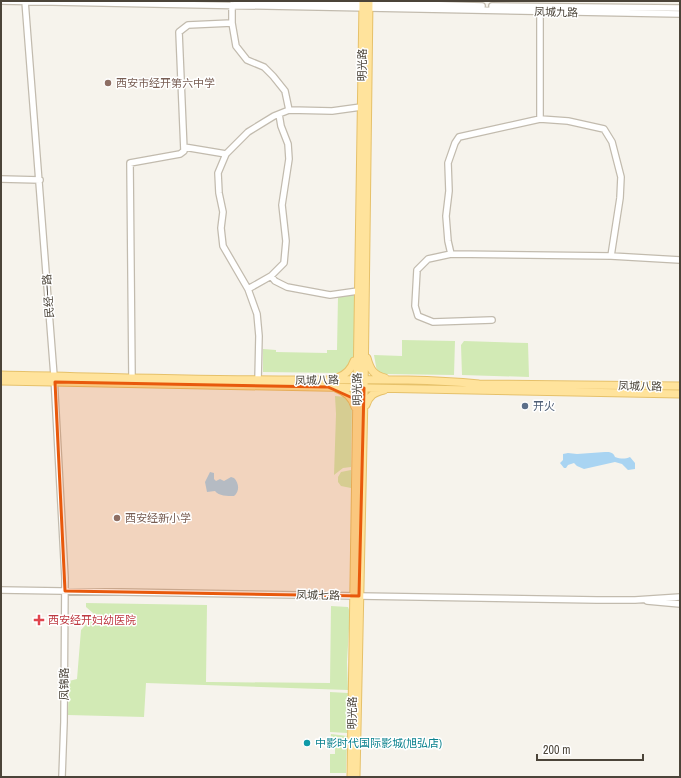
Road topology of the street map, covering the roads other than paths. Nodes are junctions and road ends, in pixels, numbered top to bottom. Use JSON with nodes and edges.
{"nodes":[{"id":1,"x":1,"y":1,"type":"edge"},
{"id":2,"x":25,"y":1,"type":"edge"},
{"id":3,"x":201,"y":3,"type":"edge"},
{"id":4,"x":234,"y":3,"type":"edge"},
{"id":5,"x":366,"y":4,"type":"edge"},
{"id":6,"x":680,"y":8,"type":"edge"},
{"id":7,"x":540,"y":11,"type":"junction"},
{"id":8,"x":680,"y":14,"type":"edge"},
{"id":9,"x":232,"y":23,"type":"junction"},
{"id":10,"x":361,"y":107,"type":"junction"},
{"id":11,"x":289,"y":110,"type":"junction"},
{"id":12,"x":279,"y":114,"type":"junction"},
{"id":13,"x":540,"y":119,"type":"junction"},
{"id":14,"x":184,"y":147,"type":"junction"},
{"id":15,"x":226,"y":154,"type":"junction"},
{"id":16,"x":1,"y":179,"type":"edge"},
{"id":17,"x":40,"y":180,"type":"junction"},
{"id":18,"x":451,"y":254,"type":"junction"},
{"id":19,"x":611,"y":256,"type":"junction"},
{"id":20,"x":680,"y":260,"type":"edge"},
{"id":21,"x":271,"y":276,"type":"junction"},
{"id":22,"x":248,"y":289,"type":"junction"},
{"id":23,"x":358,"y":291,"type":"junction"},
{"id":24,"x":492,"y":320,"type":"dead end"},
{"id":25,"x":357,"y":351,"type":"junction"},
{"id":26,"x":365,"y":351,"type":"junction"},
{"id":27,"x":1,"y":375,"type":"edge"},
{"id":28,"x":132,"y":378,"type":"junction"},
{"id":29,"x":55,"y":379,"type":"junction"},
{"id":30,"x":361,"y":379,"type":"junction"},
{"id":31,"x":258,"y":380,"type":"junction"},
{"id":32,"x":395,"y":380,"type":"junction"},
{"id":33,"x":1,"y":381,"type":"edge"},
{"id":34,"x":328,"y":383,"type":"junction"},
{"id":35,"x":680,"y":386,"type":"edge"},
{"id":36,"x":361,"y":388,"type":"junction"},
{"id":37,"x":396,"y":388,"type":"junction"},
{"id":38,"x":680,"y":394,"type":"edge"},
{"id":39,"x":360,"y":413,"type":"junction"},
{"id":40,"x":1,"y":590,"type":"edge"},
{"id":41,"x":65,"y":591,"type":"junction"},
{"id":42,"x":356,"y":596,"type":"junction"},
{"id":43,"x":680,"y":597,"type":"edge"},
{"id":44,"x":634,"y":600,"type":"junction"},
{"id":45,"x":680,"y":604,"type":"edge"},
{"id":46,"x":62,"y":777,"type":"edge"},
{"id":47,"x":351,"y":777,"type":"edge"},
{"id":48,"x":356,"y":777,"type":"edge"}],
"edges":[{"from":1,"to":2,"type":"street","name":"凤城九路"},
{"from":2,"to":3,"type":"street","name":"凤城九路"},
{"from":2,"to":17,"type":"street","name":"民经一路"},
{"from":3,"to":4,"type":"street","name":"凤城九路"},
{"from":4,"to":5,"type":"street","name":"凤城九路"},
{"from":4,"to":9,"type":"street"},
{"from":5,"to":6,"type":"street","name":"凤城九路"},
{"from":5,"to":7,"type":"street","name":"凤城九路"},
{"from":5,"to":10,"type":"main road","name":"明光路"},
{"from":5,"to":26,"type":"main road","name":"明光路"},
{"from":7,"to":8,"type":"street","name":"凤城九路"},
{"from":7,"to":13,"type":"street"},
{"from":9,"to":11,"type":"street"},
{"from":9,"to":14,"type":"street"},
{"from":10,"to":11,"type":"street"},
{"from":10,"to":23,"type":"main road","name":"明光路"},
{"from":11,"to":12,"type":"street"},
{"from":12,"to":15,"type":"street"},
{"from":12,"to":21,"type":"street"},
{"from":13,"to":18,"type":"street"},
{"from":13,"to":19,"type":"street"},
{"from":14,"to":15,"type":"street"},
{"from":14,"to":28,"type":"street"},
{"from":15,"to":22,"type":"street"},
{"from":16,"to":17,"type":"street"},
{"from":17,"to":29,"type":"street","name":"民经一路"},
{"from":18,"to":19,"type":"street"},
{"from":18,"to":24,"type":"street"},
{"from":19,"to":20,"type":"street"},
{"from":21,"to":22,"type":"street"},
{"from":21,"to":23,"type":"street"},
{"from":22,"to":31,"type":"street"},
{"from":23,"to":25,"type":"main road","name":"明光路"},
{"from":25,"to":30,"type":"main road","name":"明光路"},
{"from":25,"to":34,"type":"main road"},
{"from":26,"to":30,"type":"main road","name":"明光路"},
{"from":26,"to":32,"type":"main road"},
{"from":27,"to":29,"type":"main road","name":"凤城八路"},
{"from":28,"to":29,"type":"main road","name":"凤城八路"},
{"from":28,"to":31,"type":"main road","name":"凤城八路"},
{"from":29,"to":33,"type":"main road","name":"凤城八路"},
{"from":29,"to":34,"type":"main road","name":"凤城八路"},
{"from":29,"to":41,"type":"street","name":"民经一路"},
{"from":30,"to":32,"type":"main road","name":"凤城八路"},
{"from":30,"to":34,"type":"main road","name":"凤城八路"},
{"from":30,"to":36,"type":"main road","name":"明光路"},
{"from":31,"to":34,"type":"main road","name":"凤城八路"},
{"from":32,"to":35,"type":"main road","name":"凤城八路"},
{"from":34,"to":36,"type":"main road","name":"凤城八路"},
{"from":34,"to":39,"type":"main road"},
{"from":36,"to":37,"type":"main road","name":"凤城八路"},
{"from":36,"to":39,"type":"main road","name":"明光路"},
{"from":37,"to":38,"type":"main road","name":"凤城八路"},
{"from":37,"to":39,"type":"main road"},
{"from":39,"to":42,"type":"main road","name":"明光路"},
{"from":40,"to":41,"type":"street","name":"凤城七路"},
{"from":41,"to":42,"type":"street","name":"凤城七路"},
{"from":41,"to":46,"type":"street","name":"凤锦路"},
{"from":42,"to":44,"type":"street","name":"凤城七路"},
{"from":42,"to":47,"type":"main road","name":"明光路"},
{"from":42,"to":48,"type":"main road","name":"明光路"},
{"from":43,"to":44,"type":"street","name":"凤城七路"},
{"from":44,"to":45,"type":"street","name":"凤城七路"}]}
